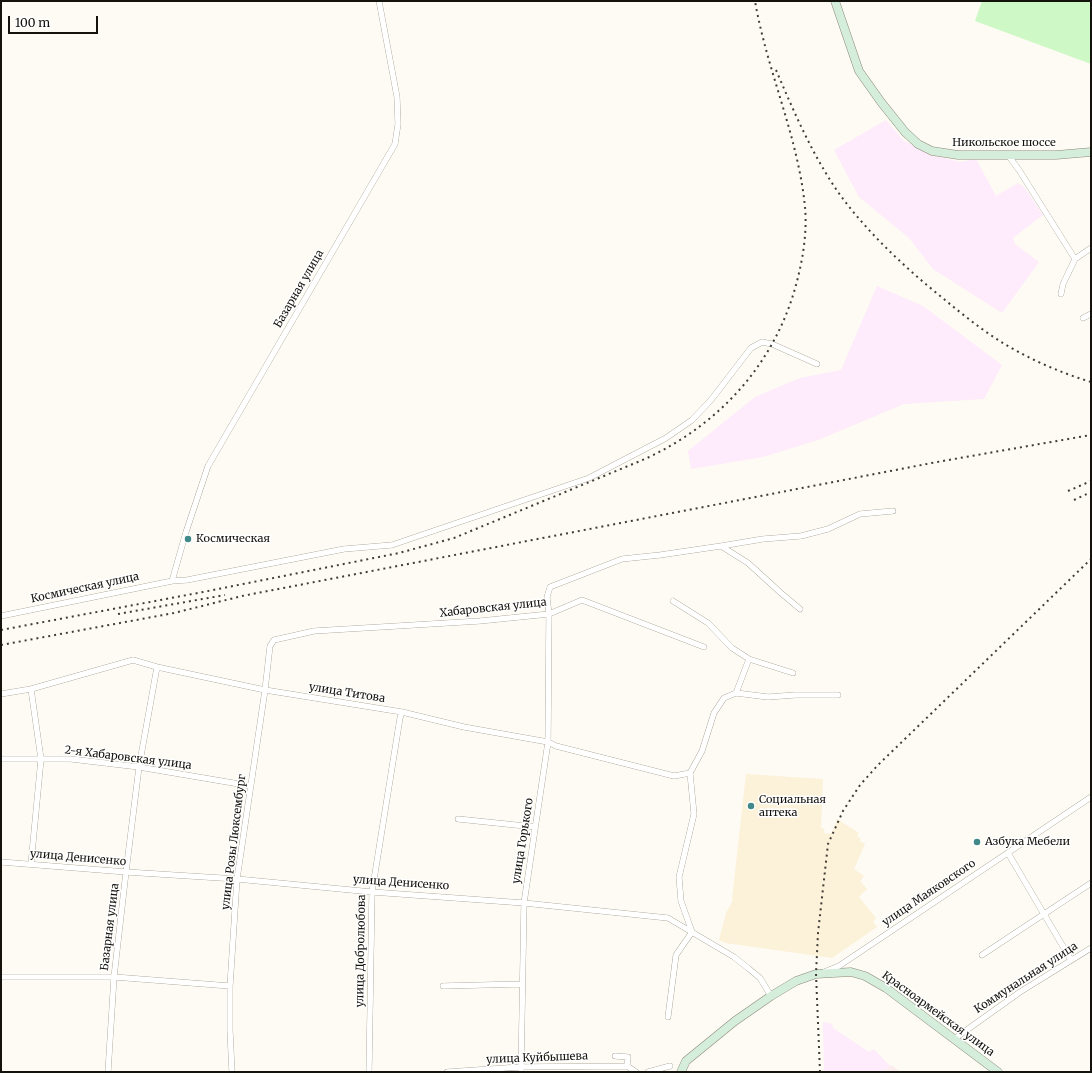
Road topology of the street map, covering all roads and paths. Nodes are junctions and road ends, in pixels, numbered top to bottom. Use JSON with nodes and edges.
{"nodes":[{"id":1,"x":379,"y":1,"type":"edge"},
{"id":2,"x":835,"y":1,"type":"edge"},
{"id":3,"x":1091,"y":152,"type":"edge"},
{"id":4,"x":1008,"y":155,"type":"junction"},
{"id":5,"x":1091,"y":248,"type":"edge"},
{"id":6,"x":1075,"y":260,"type":"junction"},
{"id":7,"x":1061,"y":294,"type":"dead end"},
{"id":8,"x":1091,"y":314,"type":"edge"},
{"id":9,"x":1083,"y":318,"type":"dead end"},
{"id":10,"x":817,"y":364,"type":"dead end"},
{"id":11,"x":893,"y":511,"type":"dead end"},
{"id":12,"x":721,"y":546,"type":"junction"},
{"id":13,"x":172,"y":581,"type":"junction"},
{"id":14,"x":673,"y":601,"type":"dead end"},
{"id":15,"x":800,"y":609,"type":"dead end"},
{"id":16,"x":549,"y":614,"type":"junction"},
{"id":17,"x":1,"y":616,"type":"edge"},
{"id":18,"x":274,"y":640,"type":"joint"},
{"id":19,"x":704,"y":647,"type":"dead end"},
{"id":20,"x":749,"y":659,"type":"junction"},
{"id":21,"x":157,"y":667,"type":"junction"},
{"id":22,"x":793,"y":672,"type":"dead end"},
{"id":23,"x":31,"y":689,"type":"junction"},
{"id":24,"x":266,"y":690,"type":"junction"},
{"id":25,"x":736,"y":693,"type":"junction"},
{"id":26,"x":1,"y":694,"type":"edge"},
{"id":27,"x":838,"y":695,"type":"dead end"},
{"id":28,"x":402,"y":712,"type":"junction"},
{"id":29,"x":548,"y":742,"type":"junction"},
{"id":30,"x":1,"y":759,"type":"edge"},
{"id":31,"x":41,"y":759,"type":"junction"},
{"id":32,"x":139,"y":767,"type":"junction"},
{"id":33,"x":690,"y":773,"type":"junction"},
{"id":34,"x":251,"y":786,"type":"junction"},
{"id":35,"x":1091,"y":797,"type":"edge"},
{"id":36,"x":458,"y":819,"type":"dead end"},
{"id":37,"x":535,"y":827,"type":"junction"},
{"id":38,"x":1008,"y":853,"type":"junction"},
{"id":39,"x":1,"y":862,"type":"edge"},
{"id":40,"x":31,"y":864,"type":"junction"},
{"id":41,"x":126,"y":872,"type":"junction"},
{"id":42,"x":237,"y":879,"type":"junction"},
{"id":43,"x":1091,"y":883,"type":"edge"},
{"id":44,"x":372,"y":892,"type":"junction"},
{"id":45,"x":524,"y":902,"type":"junction"},
{"id":46,"x":1043,"y":914,"type":"junction"},
{"id":47,"x":692,"y":932,"type":"junction"},
{"id":48,"x":1091,"y":948,"type":"edge"},
{"id":49,"x":982,"y":955,"type":"dead end"},
{"id":50,"x":1071,"y":960,"type":"junction"},
{"id":51,"x":816,"y":974,"type":"junction"},
{"id":52,"x":114,"y":976,"type":"junction"},
{"id":53,"x":1,"y":977,"type":"edge"},
{"id":54,"x":522,"y":984,"type":"junction"},
{"id":55,"x":230,"y":986,"type":"junction"},
{"id":56,"x":443,"y":986,"type":"dead end"},
{"id":57,"x":771,"y":996,"type":"junction"},
{"id":58,"x":668,"y":1017,"type":"dead end"},
{"id":59,"x":954,"y":1039,"type":"junction"},
{"id":60,"x":615,"y":1056,"type":"dead end"},
{"id":61,"x":627,"y":1066,"type":"junction"},
{"id":62,"x":670,"y":1066,"type":"dead end"},
{"id":63,"x":520,"y":1070,"type":"edge"},
{"id":64,"x":108,"y":1072,"type":"edge"},
{"id":65,"x":232,"y":1072,"type":"edge"},
{"id":66,"x":369,"y":1072,"type":"edge"},
{"id":67,"x":447,"y":1072,"type":"edge"},
{"id":68,"x":636,"y":1072,"type":"edge"},
{"id":69,"x":648,"y":1072,"type":"edge"},
{"id":70,"x":681,"y":1072,"type":"edge"},
{"id":71,"x":998,"y":1072,"type":"edge"}],
"edges":[{"from":1,"to":13,"type":"street","name":"Базарная улица"},
{"from":2,"to":4,"type":"street","name":"Никольское шоссе"},
{"from":3,"to":4,"type":"street","name":"Никольское шоссе"},
{"from":4,"to":6,"type":"street"},
{"from":5,"to":6,"type":"street"},
{"from":6,"to":7,"type":"street"},
{"from":8,"to":9,"type":"street"},
{"from":10,"to":13,"type":"street","name":"Космическая улица"},
{"from":11,"to":12,"type":"street"},
{"from":12,"to":15,"type":"street"},
{"from":12,"to":16,"type":"street","name":"улица Горького"},
{"from":13,"to":17,"type":"street","name":"Космическая улица"},
{"from":14,"to":20,"type":"street"},
{"from":16,"to":18,"type":"street","name":"Хабаровская улица"},
{"from":16,"to":19,"type":"street","name":"Хабаровская улица"},
{"from":16,"to":29,"type":"street","name":"улица Горького"},
{"from":18,"to":24,"type":"street","name":"улица Розы Люксембург"},
{"from":20,"to":22,"type":"street"},
{"from":20,"to":25,"type":"street"},
{"from":21,"to":23,"type":"street","name":"улица Титова"},
{"from":21,"to":24,"type":"street","name":"улица Титова"},
{"from":21,"to":32,"type":"street","name":"Базарная улица"},
{"from":23,"to":26,"type":"street","name":"улица Титова"},
{"from":23,"to":31,"type":"street"},
{"from":24,"to":28,"type":"street","name":"улица Титова"},
{"from":24,"to":34,"type":"street","name":"улица Розы Люксембург"},
{"from":25,"to":27,"type":"street"},
{"from":25,"to":33,"type":"street"},
{"from":28,"to":29,"type":"street","name":"улица Титова"},
{"from":28,"to":44,"type":"street","name":"улица Добролюбова"},
{"from":29,"to":33,"type":"street","name":"улица Титова"},
{"from":29,"to":37,"type":"street","name":"улица Горького"},
{"from":30,"to":31,"type":"street","name":"2-я Хабаровская улица"},
{"from":31,"to":32,"type":"street","name":"2-я Хабаровская улица"},
{"from":31,"to":40,"type":"street"},
{"from":32,"to":34,"type":"street","name":"2-я Хабаровская улица"},
{"from":32,"to":41,"type":"street","name":"Базарная улица"},
{"from":33,"to":47,"type":"street"},
{"from":34,"to":42,"type":"street","name":"улица Розы Люксембург"},
{"from":35,"to":38,"type":"street","name":"улица Маяковского"},
{"from":36,"to":37,"type":"street"},
{"from":37,"to":45,"type":"street","name":"улица Горького"},
{"from":38,"to":46,"type":"street"},
{"from":38,"to":51,"type":"street","name":"улица Маяковского"},
{"from":39,"to":40,"type":"street","name":"улица Денисенко"},
{"from":40,"to":41,"type":"street","name":"улица Денисенко"},
{"from":41,"to":42,"type":"street","name":"улица Денисенко"},
{"from":41,"to":52,"type":"street","name":"Базарная улица"},
{"from":42,"to":44,"type":"street","name":"улица Денисенко"},
{"from":42,"to":55,"type":"street","name":"улица Розы Люксембург"},
{"from":43,"to":46,"type":"street"},
{"from":44,"to":45,"type":"street","name":"улица Денисенко"},
{"from":44,"to":66,"type":"street","name":"улица Добролюбова"},
{"from":45,"to":47,"type":"street","name":"улица Денисенко"},
{"from":45,"to":54,"type":"street","name":"улица Горького"},
{"from":46,"to":49,"type":"street"},
{"from":46,"to":50,"type":"street"},
{"from":47,"to":57,"type":"street","name":"улица Денисенко"},
{"from":47,"to":58,"type":"street"},
{"from":48,"to":50,"type":"street","name":"Коммунальная улица"},
{"from":50,"to":59,"type":"street","name":"Коммунальная улица"},
{"from":51,"to":57,"type":"street","name":"Красноармейская улица"},
{"from":51,"to":59,"type":"street","name":"Красноармейская улица"},
{"from":52,"to":53,"type":"street"},
{"from":52,"to":55,"type":"street"},
{"from":52,"to":64,"type":"street","name":"Базарная улица"},
{"from":54,"to":56,"type":"street"},
{"from":54,"to":63,"type":"street","name":"улица Горького"},
{"from":55,"to":65,"type":"street","name":"улица Розы Люксембург"},
{"from":57,"to":70,"type":"street","name":"Красноармейская улица"},
{"from":59,"to":71,"type":"street","name":"Красноармейская улица"},
{"from":60,"to":61,"type":"street"},
{"from":61,"to":63,"type":"street","name":"улица Куйбышева"},
{"from":61,"to":68,"type":"street"},
{"from":62,"to":69,"type":"street"},
{"from":63,"to":67,"type":"street","name":"улица Куйбышева"}]}
